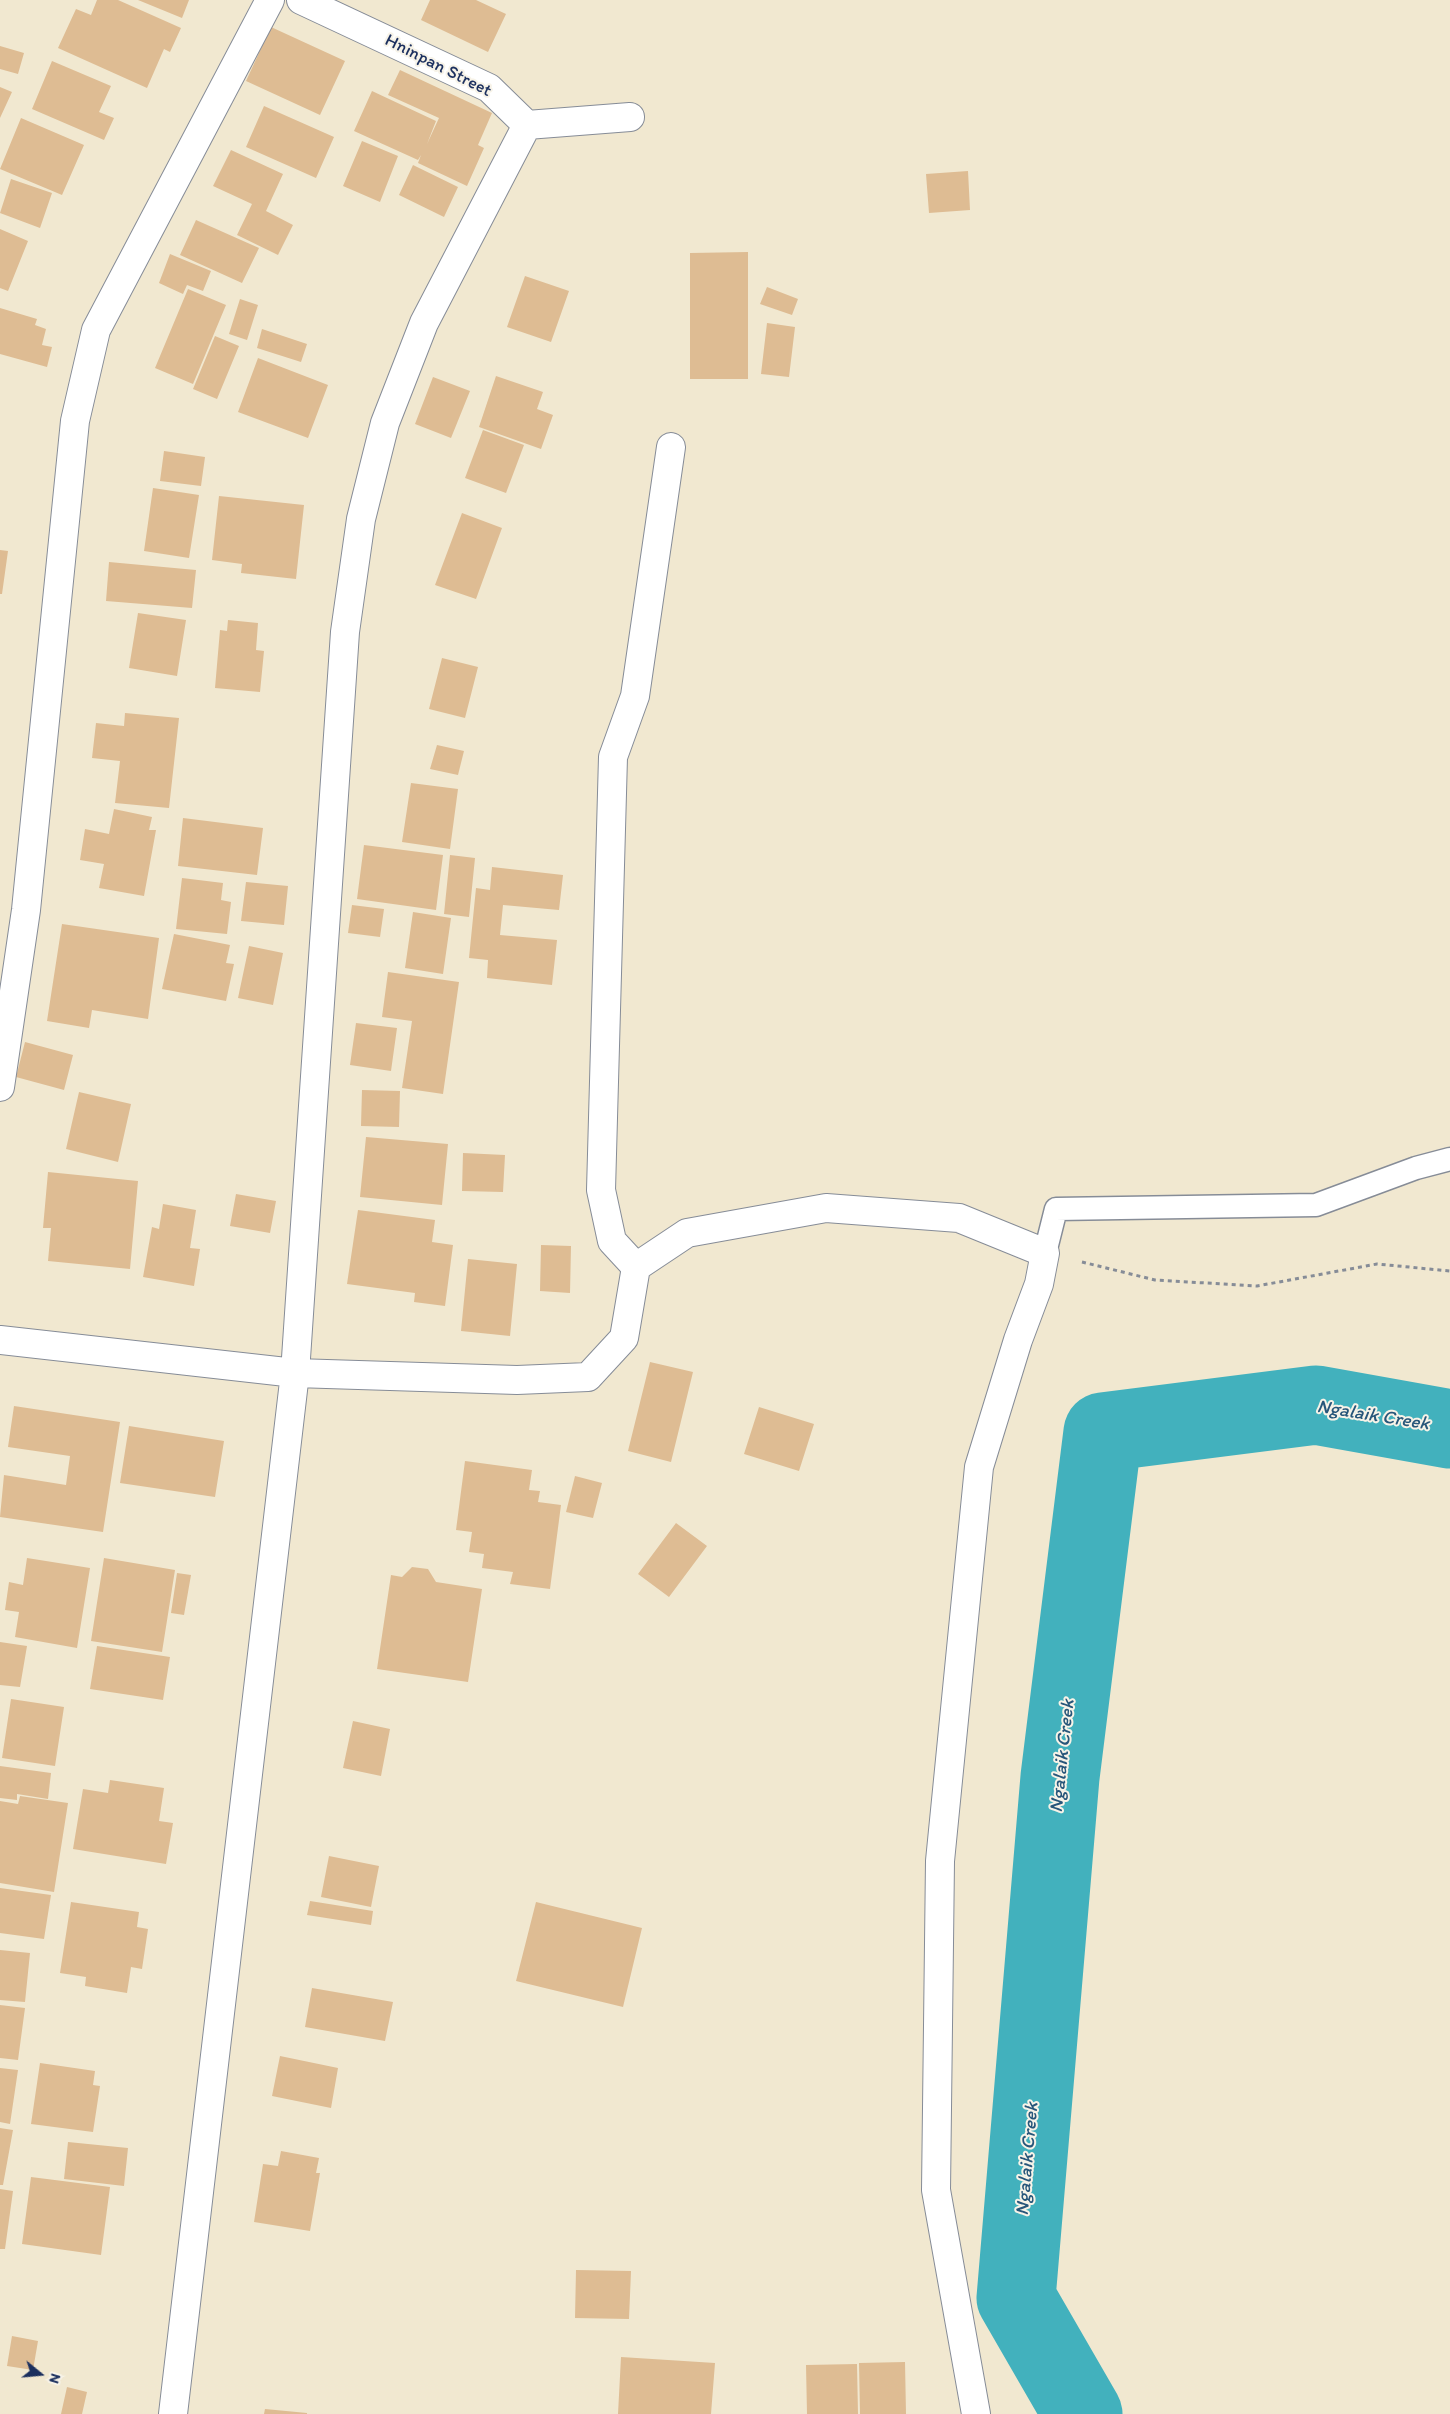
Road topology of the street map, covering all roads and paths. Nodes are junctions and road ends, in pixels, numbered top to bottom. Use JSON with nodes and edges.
{"nodes":[{"id":1,"x":270,"y":0,"type":"edge"},
{"id":2,"x":301,"y":0,"type":"edge"},
{"id":3,"x":630,"y":117,"type":"dead end"},
{"id":4,"x":527,"y":125,"type":"junction"},
{"id":5,"x":671,"y":447,"type":"dead end"},
{"id":6,"x":0,"y":1087,"type":"edge"},
{"id":7,"x":1450,"y":1160,"type":"edge"},
{"id":8,"x":1045,"y":1253,"type":"junction"},
{"id":9,"x":636,"y":1267,"type":"junction"},
{"id":10,"x":1450,"y":1271,"type":"edge"},
{"id":11,"x":0,"y":1340,"type":"edge"},
{"id":12,"x":295,"y":1373,"type":"junction"},
{"id":13,"x":173,"y":2414,"type":"edge"},
{"id":14,"x":976,"y":2414,"type":"edge"}],
"edges":[{"from":1,"to":6,"type":"street"},
{"from":2,"to":4,"type":"street","name":"Hninpan Street"},
{"from":3,"to":4,"type":"street"},
{"from":4,"to":12,"type":"street"},
{"from":5,"to":9,"type":"street"},
{"from":7,"to":8,"type":"lane"},
{"from":8,"to":9,"type":"street"},
{"from":8,"to":10,"type":"path"},
{"from":8,"to":14,"type":"street"},
{"from":9,"to":12,"type":"street"},
{"from":11,"to":12,"type":"street"},
{"from":12,"to":13,"type":"street"}]}
